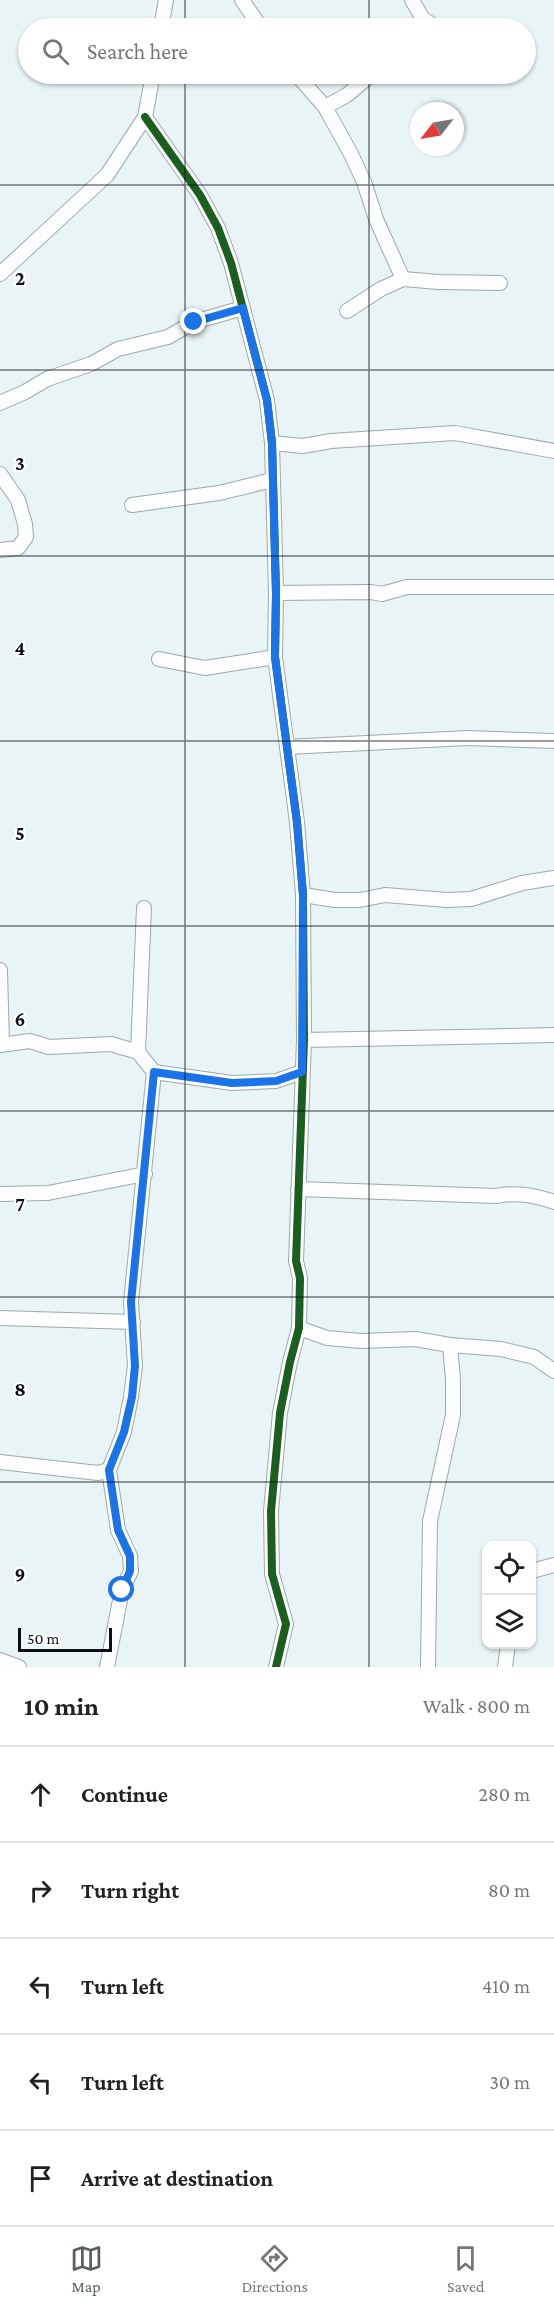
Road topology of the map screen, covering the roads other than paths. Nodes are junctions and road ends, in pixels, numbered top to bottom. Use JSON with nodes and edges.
{"nodes":[{"id":1,"x":166,"y":0,"type":"edge"},
{"id":2,"x":242,"y":0,"type":"edge"},
{"id":3,"x":412,"y":0,"type":"edge"},
{"id":4,"x":163,"y":18,"type":"edge"},
{"id":5,"x":254,"y":18,"type":"edge"},
{"id":6,"x":416,"y":18,"type":"edge"},
{"id":7,"x":151,"y":84,"type":"edge"},
{"id":8,"x":305,"y":84,"type":"edge"},
{"id":9,"x":360,"y":84,"type":"edge"},
{"id":10,"x":326,"y":107,"type":"junction"},
{"id":11,"x":146,"y":117,"type":"junction"},
{"id":12,"x":0,"y":274,"type":"edge"},
{"id":13,"x":403,"y":279,"type":"junction"},
{"id":14,"x":500,"y":283,"type":"dead end"},
{"id":15,"x":243,"y":308,"type":"junction"},
{"id":16,"x":347,"y":311,"type":"dead end"},
{"id":17,"x":0,"y":403,"type":"edge"},
{"id":18,"x":272,"y":443,"type":"junction"},
{"id":19,"x":554,"y":451,"type":"edge"},
{"id":20,"x":0,"y":474,"type":"edge"},
{"id":21,"x":272,"y":480,"type":"junction"},
{"id":22,"x":132,"y":505,"type":"dead end"},
{"id":23,"x":0,"y":550,"type":"edge"},
{"id":24,"x":554,"y":587,"type":"edge"},
{"id":25,"x":276,"y":593,"type":"junction"},
{"id":26,"x":275,"y":657,"type":"junction"},
{"id":27,"x":159,"y":659,"type":"dead end"},
{"id":28,"x":554,"y":741,"type":"edge"},
{"id":29,"x":287,"y":747,"type":"junction"},
{"id":30,"x":554,"y":878,"type":"edge"},
{"id":31,"x":303,"y":895,"type":"junction"},
{"id":32,"x":144,"y":908,"type":"dead end"},
{"id":33,"x":0,"y":970,"type":"edge"},
{"id":34,"x":554,"y":1035,"type":"edge"},
{"id":35,"x":304,"y":1040,"type":"junction"},
{"id":36,"x":1,"y":1045,"type":"edge"},
{"id":37,"x":138,"y":1052,"type":"junction"},
{"id":38,"x":154,"y":1072,"type":"junction"},
{"id":39,"x":302,"y":1072,"type":"junction"},
{"id":40,"x":145,"y":1174,"type":"junction"},
{"id":41,"x":298,"y":1189,"type":"junction"},
{"id":42,"x":0,"y":1194,"type":"edge"},
{"id":43,"x":554,"y":1202,"type":"edge"},
{"id":44,"x":0,"y":1318,"type":"edge"},
{"id":45,"x":133,"y":1322,"type":"junction"},
{"id":46,"x":299,"y":1328,"type":"junction"},
{"id":47,"x":450,"y":1345,"type":"junction"},
{"id":48,"x":554,"y":1371,"type":"edge"},
{"id":49,"x":0,"y":1462,"type":"edge"},
{"id":50,"x":109,"y":1470,"type":"junction"},
{"id":51,"x":554,"y":1565,"type":"edge"},
{"id":52,"x":536,"y":1570,"type":"edge"},
{"id":53,"x":507,"y":1649,"type":"edge"},
{"id":54,"x":0,"y":1660,"type":"edge"},
{"id":55,"x":19,"y":1667,"type":"edge"},
{"id":56,"x":107,"y":1667,"type":"edge"},
{"id":57,"x":276,"y":1667,"type":"edge"},
{"id":58,"x":428,"y":1667,"type":"edge"},
{"id":59,"x":505,"y":1667,"type":"edge"}],
"edges":[{"from":1,"to":4,"type":"street"},
{"from":2,"to":5,"type":"street"},
{"from":3,"to":6,"type":"street"},
{"from":7,"to":11,"type":"street"},
{"from":8,"to":10,"type":"street"},
{"from":9,"to":10,"type":"street"},
{"from":10,"to":13,"type":"street"},
{"from":11,"to":12,"type":"street"},
{"from":11,"to":15,"type":"street"},
{"from":13,"to":14,"type":"street"},
{"from":13,"to":16,"type":"street"},
{"from":15,"to":17,"type":"street"},
{"from":15,"to":18,"type":"street"},
{"from":18,"to":19,"type":"street"},
{"from":18,"to":21,"type":"street"},
{"from":20,"to":23,"type":"street"},
{"from":21,"to":22,"type":"street"},
{"from":21,"to":25,"type":"street"},
{"from":24,"to":25,"type":"street"},
{"from":25,"to":26,"type":"street"},
{"from":26,"to":27,"type":"street"},
{"from":26,"to":29,"type":"street"},
{"from":28,"to":29,"type":"street"},
{"from":29,"to":31,"type":"street"},
{"from":30,"to":31,"type":"street"},
{"from":31,"to":35,"type":"street"},
{"from":32,"to":37,"type":"street"},
{"from":33,"to":36,"type":"street"},
{"from":34,"to":35,"type":"street"},
{"from":35,"to":39,"type":"street"},
{"from":36,"to":37,"type":"street"},
{"from":37,"to":38,"type":"street"},
{"from":38,"to":39,"type":"street"},
{"from":38,"to":40,"type":"street"},
{"from":39,"to":41,"type":"street"},
{"from":40,"to":42,"type":"street"},
{"from":40,"to":45,"type":"street"},
{"from":41,"to":43,"type":"street"},
{"from":41,"to":46,"type":"street"},
{"from":44,"to":45,"type":"street"},
{"from":45,"to":50,"type":"street"},
{"from":46,"to":47,"type":"street"},
{"from":46,"to":57,"type":"street"},
{"from":47,"to":48,"type":"street"},
{"from":47,"to":58,"type":"street"},
{"from":49,"to":50,"type":"street"},
{"from":50,"to":56,"type":"street"},
{"from":51,"to":52,"type":"street"},
{"from":53,"to":59,"type":"street"},
{"from":54,"to":55,"type":"street"}]}
